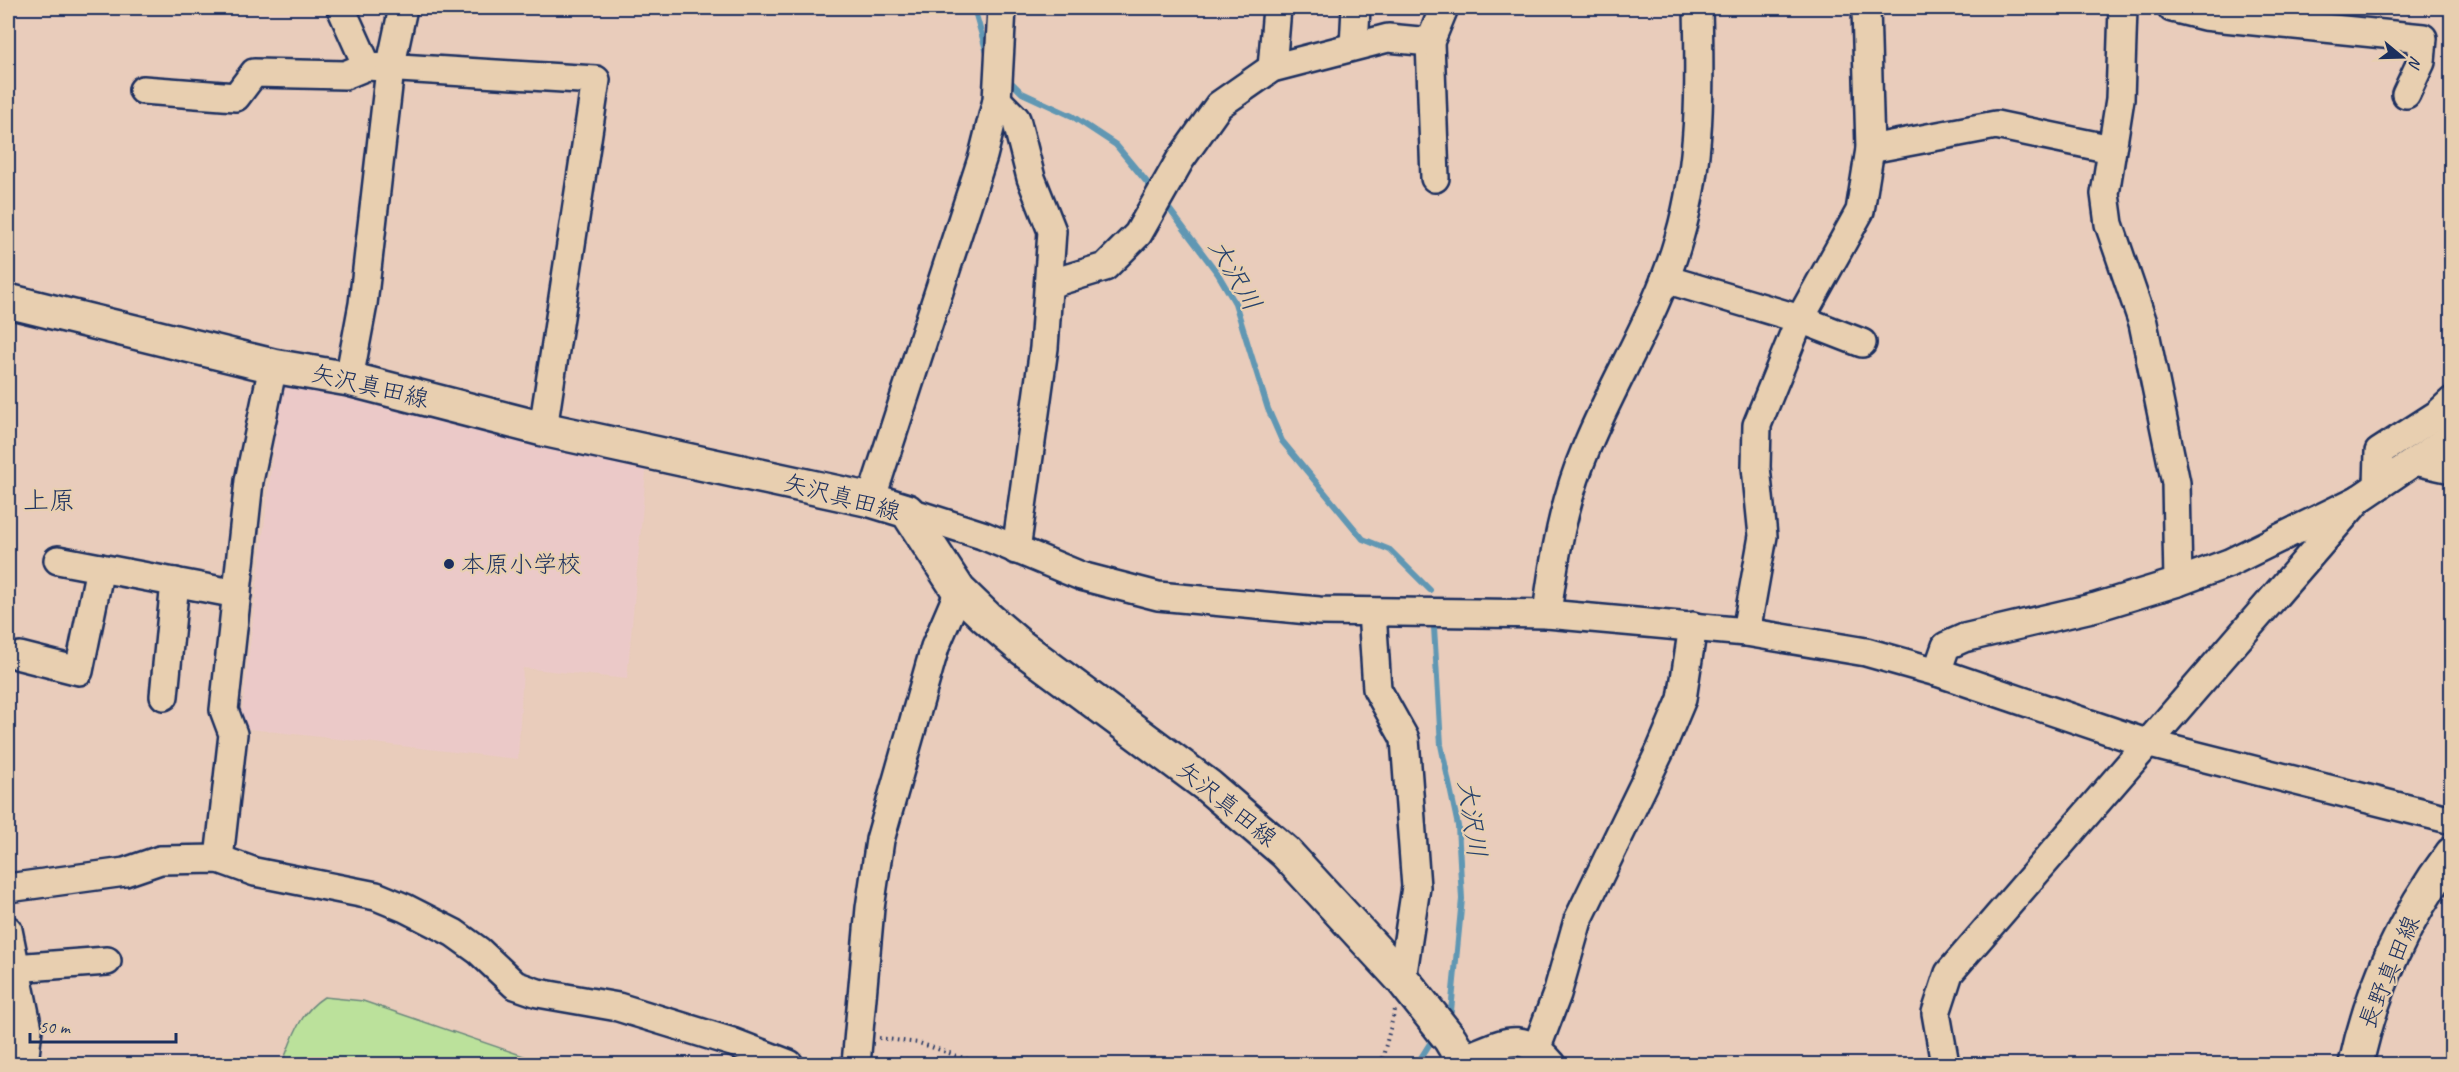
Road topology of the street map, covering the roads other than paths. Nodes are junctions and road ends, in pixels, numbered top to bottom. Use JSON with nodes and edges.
{"nodes":[{"id":1,"x":341,"y":8,"type":"edge"},
{"id":2,"x":403,"y":8,"type":"edge"},
{"id":3,"x":1002,"y":8,"type":"edge"},
{"id":4,"x":1277,"y":8,"type":"edge"},
{"id":5,"x":1356,"y":8,"type":"edge"},
{"id":6,"x":1444,"y":8,"type":"edge"},
{"id":7,"x":1698,"y":8,"type":"edge"},
{"id":8,"x":1866,"y":8,"type":"edge"},
{"id":9,"x":2123,"y":8,"type":"edge"},
{"id":10,"x":2172,"y":8,"type":"edge"},
{"id":11,"x":1430,"y":42,"type":"junction"},
{"id":12,"x":1354,"y":46,"type":"junction"},
{"id":13,"x":379,"y":67,"type":"junction"},
{"id":14,"x":1272,"y":68,"type":"junction"},
{"id":15,"x":143,"y":90,"type":"dead end"},
{"id":16,"x":2406,"y":94,"type":"dead end"},
{"id":17,"x":997,"y":100,"type":"junction"},
{"id":18,"x":1870,"y":149,"type":"junction"},
{"id":19,"x":2111,"y":149,"type":"junction"},
{"id":20,"x":1435,"y":178,"type":"dead end"},
{"id":21,"x":1665,"y":279,"type":"junction"},
{"id":22,"x":1049,"y":284,"type":"junction"},
{"id":23,"x":8,"y":301,"type":"edge"},
{"id":24,"x":1800,"y":319,"type":"junction"},
{"id":25,"x":1862,"y":343,"type":"dead end"},
{"id":26,"x":273,"y":366,"type":"junction"},
{"id":27,"x":349,"y":379,"type":"junction"},
{"id":28,"x":2451,"y":401,"type":"edge"},
{"id":29,"x":543,"y":429,"type":"junction"},
{"id":30,"x":2451,"y":436,"type":"edge"},
{"id":31,"x":2415,"y":461,"type":"junction"},
{"id":32,"x":2451,"y":469,"type":"edge"},
{"id":33,"x":2368,"y":493,"type":"junction"},
{"id":34,"x":871,"y":500,"type":"junction"},
{"id":35,"x":907,"y":511,"type":"junction"},
{"id":36,"x":1016,"y":550,"type":"junction"},
{"id":37,"x":58,"y":560,"type":"dead end"},
{"id":38,"x":100,"y":568,"type":"junction"},
{"id":39,"x":175,"y":582,"type":"junction"},
{"id":40,"x":2178,"y":582,"type":"junction"},
{"id":41,"x":959,"y":591,"type":"junction"},
{"id":42,"x":237,"y":594,"type":"junction"},
{"id":43,"x":1372,"y":612,"type":"junction"},
{"id":44,"x":1547,"y":614,"type":"junction"},
{"id":45,"x":1693,"y":626,"type":"junction"},
{"id":46,"x":1746,"y":632,"type":"junction"},
{"id":47,"x":20,"y":656,"type":"dead end"},
{"id":48,"x":1937,"y":672,"type":"junction"},
{"id":49,"x":164,"y":696,"type":"dead end"},
{"id":50,"x":2146,"y":743,"type":"junction"},
{"id":51,"x":2451,"y":820,"type":"edge"},
{"id":52,"x":2451,"y":855,"type":"edge"},
{"id":53,"x":219,"y":859,"type":"junction"},
{"id":54,"x":8,"y":888,"type":"edge"},
{"id":55,"x":8,"y":930,"type":"edge"},
{"id":56,"x":107,"y":961,"type":"dead end"},
{"id":57,"x":14,"y":968,"type":"junction"},
{"id":58,"x":1402,"y":979,"type":"junction"},
{"id":59,"x":1544,"y":1056,"type":"edge"},
{"id":60,"x":1464,"y":1062,"type":"edge"},
{"id":61,"x":24,"y":1065,"type":"edge"},
{"id":62,"x":789,"y":1065,"type":"edge"},
{"id":63,"x":856,"y":1065,"type":"edge"},
{"id":64,"x":1945,"y":1065,"type":"edge"},
{"id":65,"x":2356,"y":1065,"type":"edge"}],
"edges":[{"from":1,"to":13,"type":"street"},
{"from":2,"to":13,"type":"street"},
{"from":3,"to":17,"type":"street"},
{"from":4,"to":14,"type":"street"},
{"from":5,"to":12,"type":"street"},
{"from":6,"to":11,"type":"street"},
{"from":7,"to":21,"type":"street"},
{"from":8,"to":18,"type":"street"},
{"from":9,"to":19,"type":"street"},
{"from":10,"to":16,"type":"street"},
{"from":11,"to":12,"type":"street"},
{"from":11,"to":20,"type":"street"},
{"from":12,"to":14,"type":"street"},
{"from":13,"to":15,"type":"street"},
{"from":13,"to":27,"type":"street"},
{"from":13,"to":29,"type":"street"},
{"from":14,"to":22,"type":"street"},
{"from":17,"to":22,"type":"street"},
{"from":17,"to":34,"type":"street"},
{"from":18,"to":19,"type":"street"},
{"from":18,"to":24,"type":"street"},
{"from":19,"to":40,"type":"street"},
{"from":21,"to":24,"type":"street"},
{"from":21,"to":44,"type":"street"},
{"from":22,"to":36,"type":"street"},
{"from":23,"to":26,"type":"main road","name":"矢沢真田線"},
{"from":24,"to":25,"type":"street"},
{"from":24,"to":46,"type":"street"},
{"from":26,"to":27,"type":"main road","name":"矢沢真田線"},
{"from":26,"to":42,"type":"street"},
{"from":27,"to":29,"type":"main road","name":"矢沢真田線"},
{"from":28,"to":33,"type":"street"},
{"from":29,"to":34,"type":"main road","name":"矢沢真田線"},
{"from":30,"to":31,"type":"street"},
{"from":31,"to":32,"type":"street"},
{"from":31,"to":33,"type":"street"},
{"from":33,"to":40,"type":"street"},
{"from":33,"to":50,"type":"street"},
{"from":34,"to":35,"type":"main road","name":"矢沢真田線"},
{"from":35,"to":36,"type":"street"},
{"from":35,"to":41,"type":"main road","name":"矢沢真田線"},
{"from":36,"to":43,"type":"street"},
{"from":37,"to":38,"type":"street"},
{"from":38,"to":39,"type":"street"},
{"from":38,"to":47,"type":"street"},
{"from":39,"to":42,"type":"street"},
{"from":39,"to":49,"type":"street"},
{"from":40,"to":48,"type":"street"},
{"from":41,"to":58,"type":"main road","name":"矢沢真田線"},
{"from":41,"to":63,"type":"street"},
{"from":42,"to":53,"type":"street"},
{"from":43,"to":44,"type":"street"},
{"from":43,"to":58,"type":"street"},
{"from":44,"to":45,"type":"street"},
{"from":45,"to":46,"type":"street"},
{"from":45,"to":59,"type":"street"},
{"from":46,"to":48,"type":"street"},
{"from":48,"to":50,"type":"street"},
{"from":50,"to":51,"type":"street"},
{"from":50,"to":64,"type":"street"},
{"from":52,"to":65,"type":"main road","name":"長野真田線"},
{"from":53,"to":54,"type":"street"},
{"from":53,"to":62,"type":"street"},
{"from":55,"to":57,"type":"street"},
{"from":56,"to":57,"type":"street"},
{"from":57,"to":61,"type":"street"},
{"from":58,"to":60,"type":"main road","name":"矢沢真田線"},
{"from":59,"to":60,"type":"street"}]}
